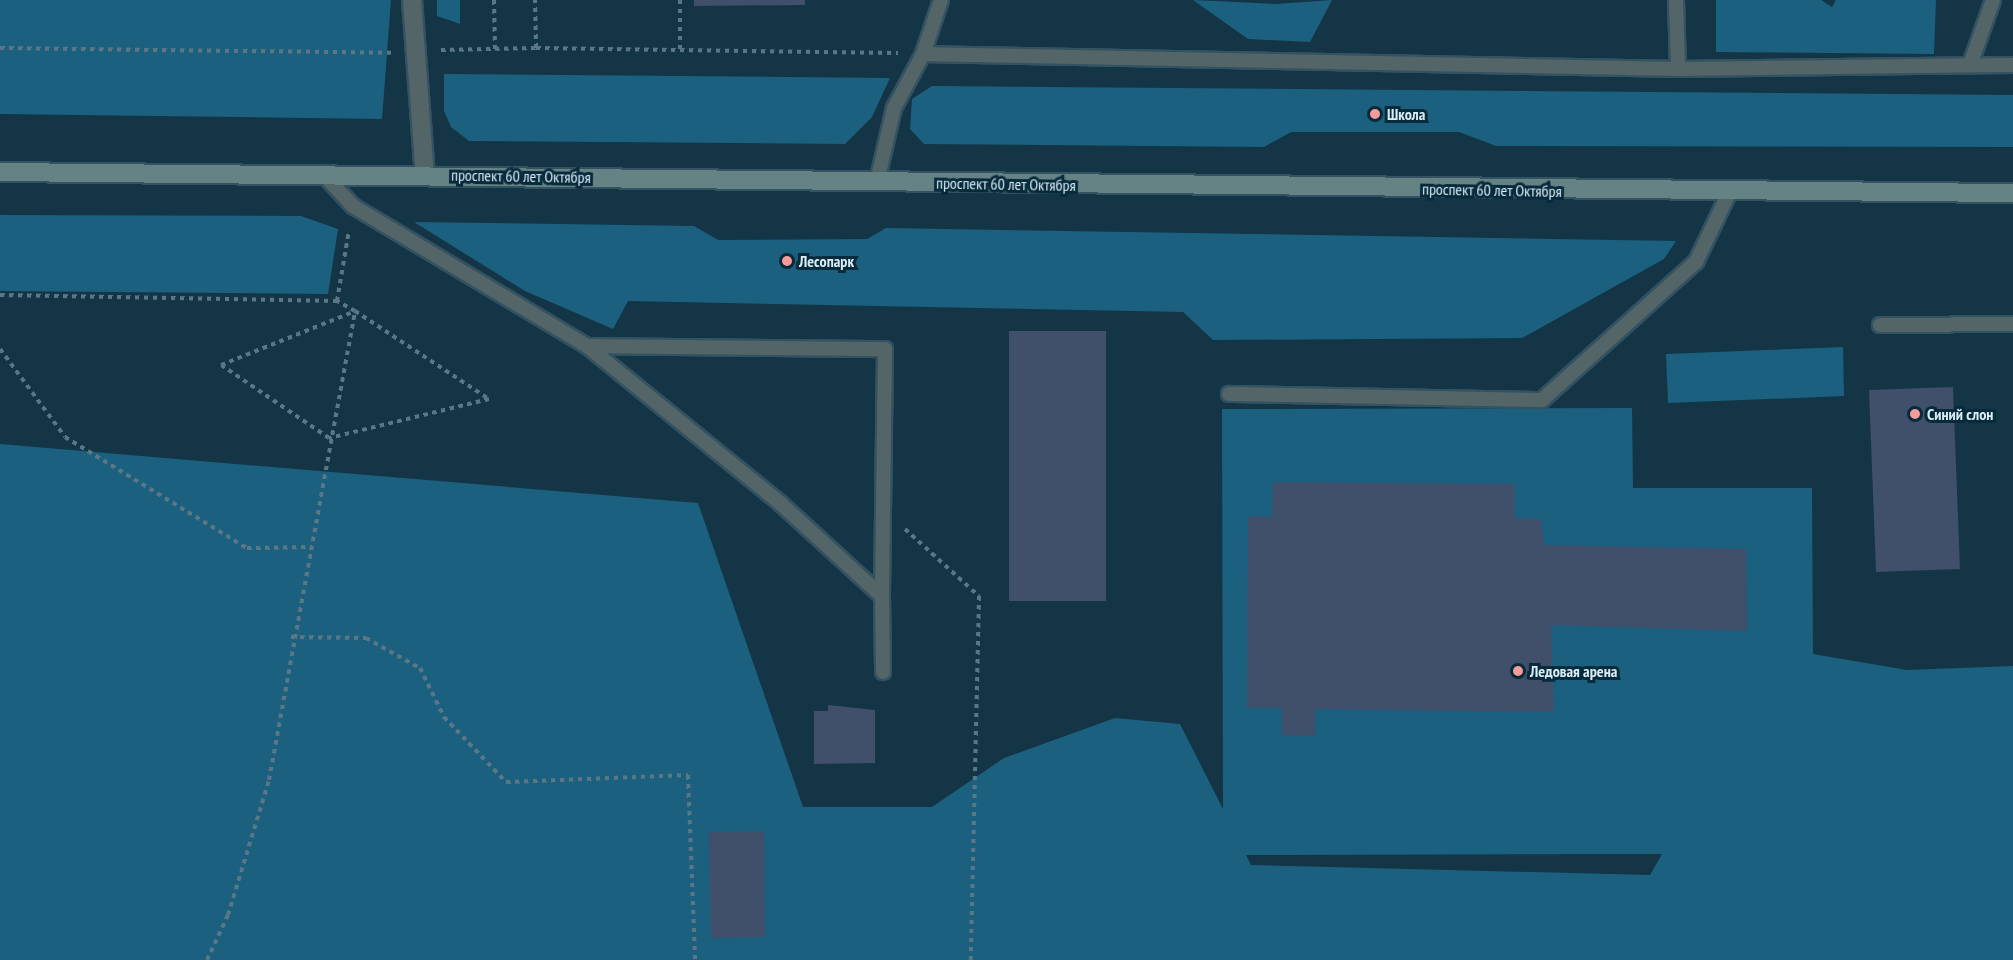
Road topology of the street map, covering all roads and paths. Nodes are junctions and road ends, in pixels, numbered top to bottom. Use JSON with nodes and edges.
{"nodes":[{"id":1,"x":412,"y":0,"type":"edge"},
{"id":2,"x":494,"y":0,"type":"edge"},
{"id":3,"x":535,"y":0,"type":"edge"},
{"id":4,"x":680,"y":0,"type":"edge"},
{"id":5,"x":941,"y":0,"type":"edge"},
{"id":6,"x":1676,"y":0,"type":"edge"},
{"id":7,"x":1993,"y":0,"type":"edge"},
{"id":8,"x":0,"y":48,"type":"edge"},
{"id":9,"x":536,"y":48,"type":"junction"},
{"id":10,"x":495,"y":49,"type":"junction"},
{"id":11,"x":680,"y":50,"type":"junction"},
{"id":12,"x":923,"y":54,"type":"junction"},
{"id":13,"x":413,"y":55,"type":"junction"},
{"id":14,"x":1970,"y":65,"type":"junction"},
{"id":15,"x":2013,"y":65,"type":"edge"},
{"id":16,"x":1678,"y":69,"type":"junction"},
{"id":17,"x":0,"y":172,"type":"edge"},
{"id":18,"x":322,"y":173,"type":"junction"},
{"id":19,"x":425,"y":175,"type":"junction"},
{"id":20,"x":877,"y":182,"type":"junction"},
{"id":21,"x":1729,"y":193,"type":"junction"},
{"id":22,"x":2013,"y":193,"type":"edge"},
{"id":23,"x":353,"y":206,"type":"junction"},
{"id":24,"x":0,"y":295,"type":"edge"},
{"id":25,"x":337,"y":302,"type":"junction"},
{"id":26,"x":355,"y":311,"type":"junction"},
{"id":27,"x":2013,"y":324,"type":"edge"},
{"id":28,"x":1880,"y":325,"type":"dead end"},
{"id":29,"x":587,"y":346,"type":"junction"},
{"id":30,"x":0,"y":349,"type":"edge"},
{"id":31,"x":1228,"y":394,"type":"dead end"},
{"id":32,"x":329,"y":438,"type":"junction"},
{"id":33,"x":883,"y":509,"type":"junction"},
{"id":34,"x":308,"y":547,"type":"junction"},
{"id":35,"x":882,"y":596,"type":"junction"},
{"id":36,"x":291,"y":637,"type":"junction"},
{"id":37,"x":883,"y":672,"type":"dead end"},
{"id":38,"x":207,"y":960,"type":"edge"},
{"id":39,"x":694,"y":960,"type":"edge"},
{"id":40,"x":970,"y":960,"type":"edge"}],
"edges":[{"from":1,"to":13,"type":"street"},
{"from":2,"to":10,"type":"path"},
{"from":3,"to":9,"type":"path"},
{"from":4,"to":11,"type":"path"},
{"from":5,"to":12,"type":"lane"},
{"from":6,"to":16,"type":"lane"},
{"from":7,"to":14,"type":"lane"},
{"from":8,"to":13,"type":"path"},
{"from":9,"to":10,"type":"path"},
{"from":9,"to":11,"type":"path"},
{"from":10,"to":13,"type":"path"},
{"from":11,"to":12,"type":"path"},
{"from":12,"to":16,"type":"lane"},
{"from":12,"to":20,"type":"lane"},
{"from":13,"to":19,"type":"street"},
{"from":14,"to":15,"type":"lane"},
{"from":14,"to":16,"type":"lane"},
{"from":17,"to":18,"type":"main road","name":"проспект 60 лет Октября"},
{"from":18,"to":19,"type":"main road","name":"проспект 60 лет Октября"},
{"from":18,"to":23,"type":"lane"},
{"from":19,"to":20,"type":"main road","name":"проспект 60 лет Октября"},
{"from":20,"to":21,"type":"main road","name":"проспект 60 лет Октября"},
{"from":21,"to":22,"type":"main road","name":"проспект 60 лет Октября"},
{"from":21,"to":31,"type":"lane"},
{"from":23,"to":25,"type":"path"},
{"from":23,"to":29,"type":"lane"},
{"from":24,"to":25,"type":"path"},
{"from":25,"to":26,"type":"path"},
{"from":26,"to":32,"type":"path"},
{"from":26,"to":32,"type":"path"},
{"from":26,"to":32,"type":"path"},
{"from":27,"to":28,"type":"lane"},
{"from":29,"to":33,"type":"lane"},
{"from":29,"to":35,"type":"lane"},
{"from":30,"to":34,"type":"path"},
{"from":32,"to":34,"type":"path"},
{"from":33,"to":35,"type":"lane"},
{"from":33,"to":40,"type":"path"},
{"from":34,"to":36,"type":"path"},
{"from":35,"to":37,"type":"lane"},
{"from":36,"to":38,"type":"path"},
{"from":36,"to":39,"type":"path"}]}
